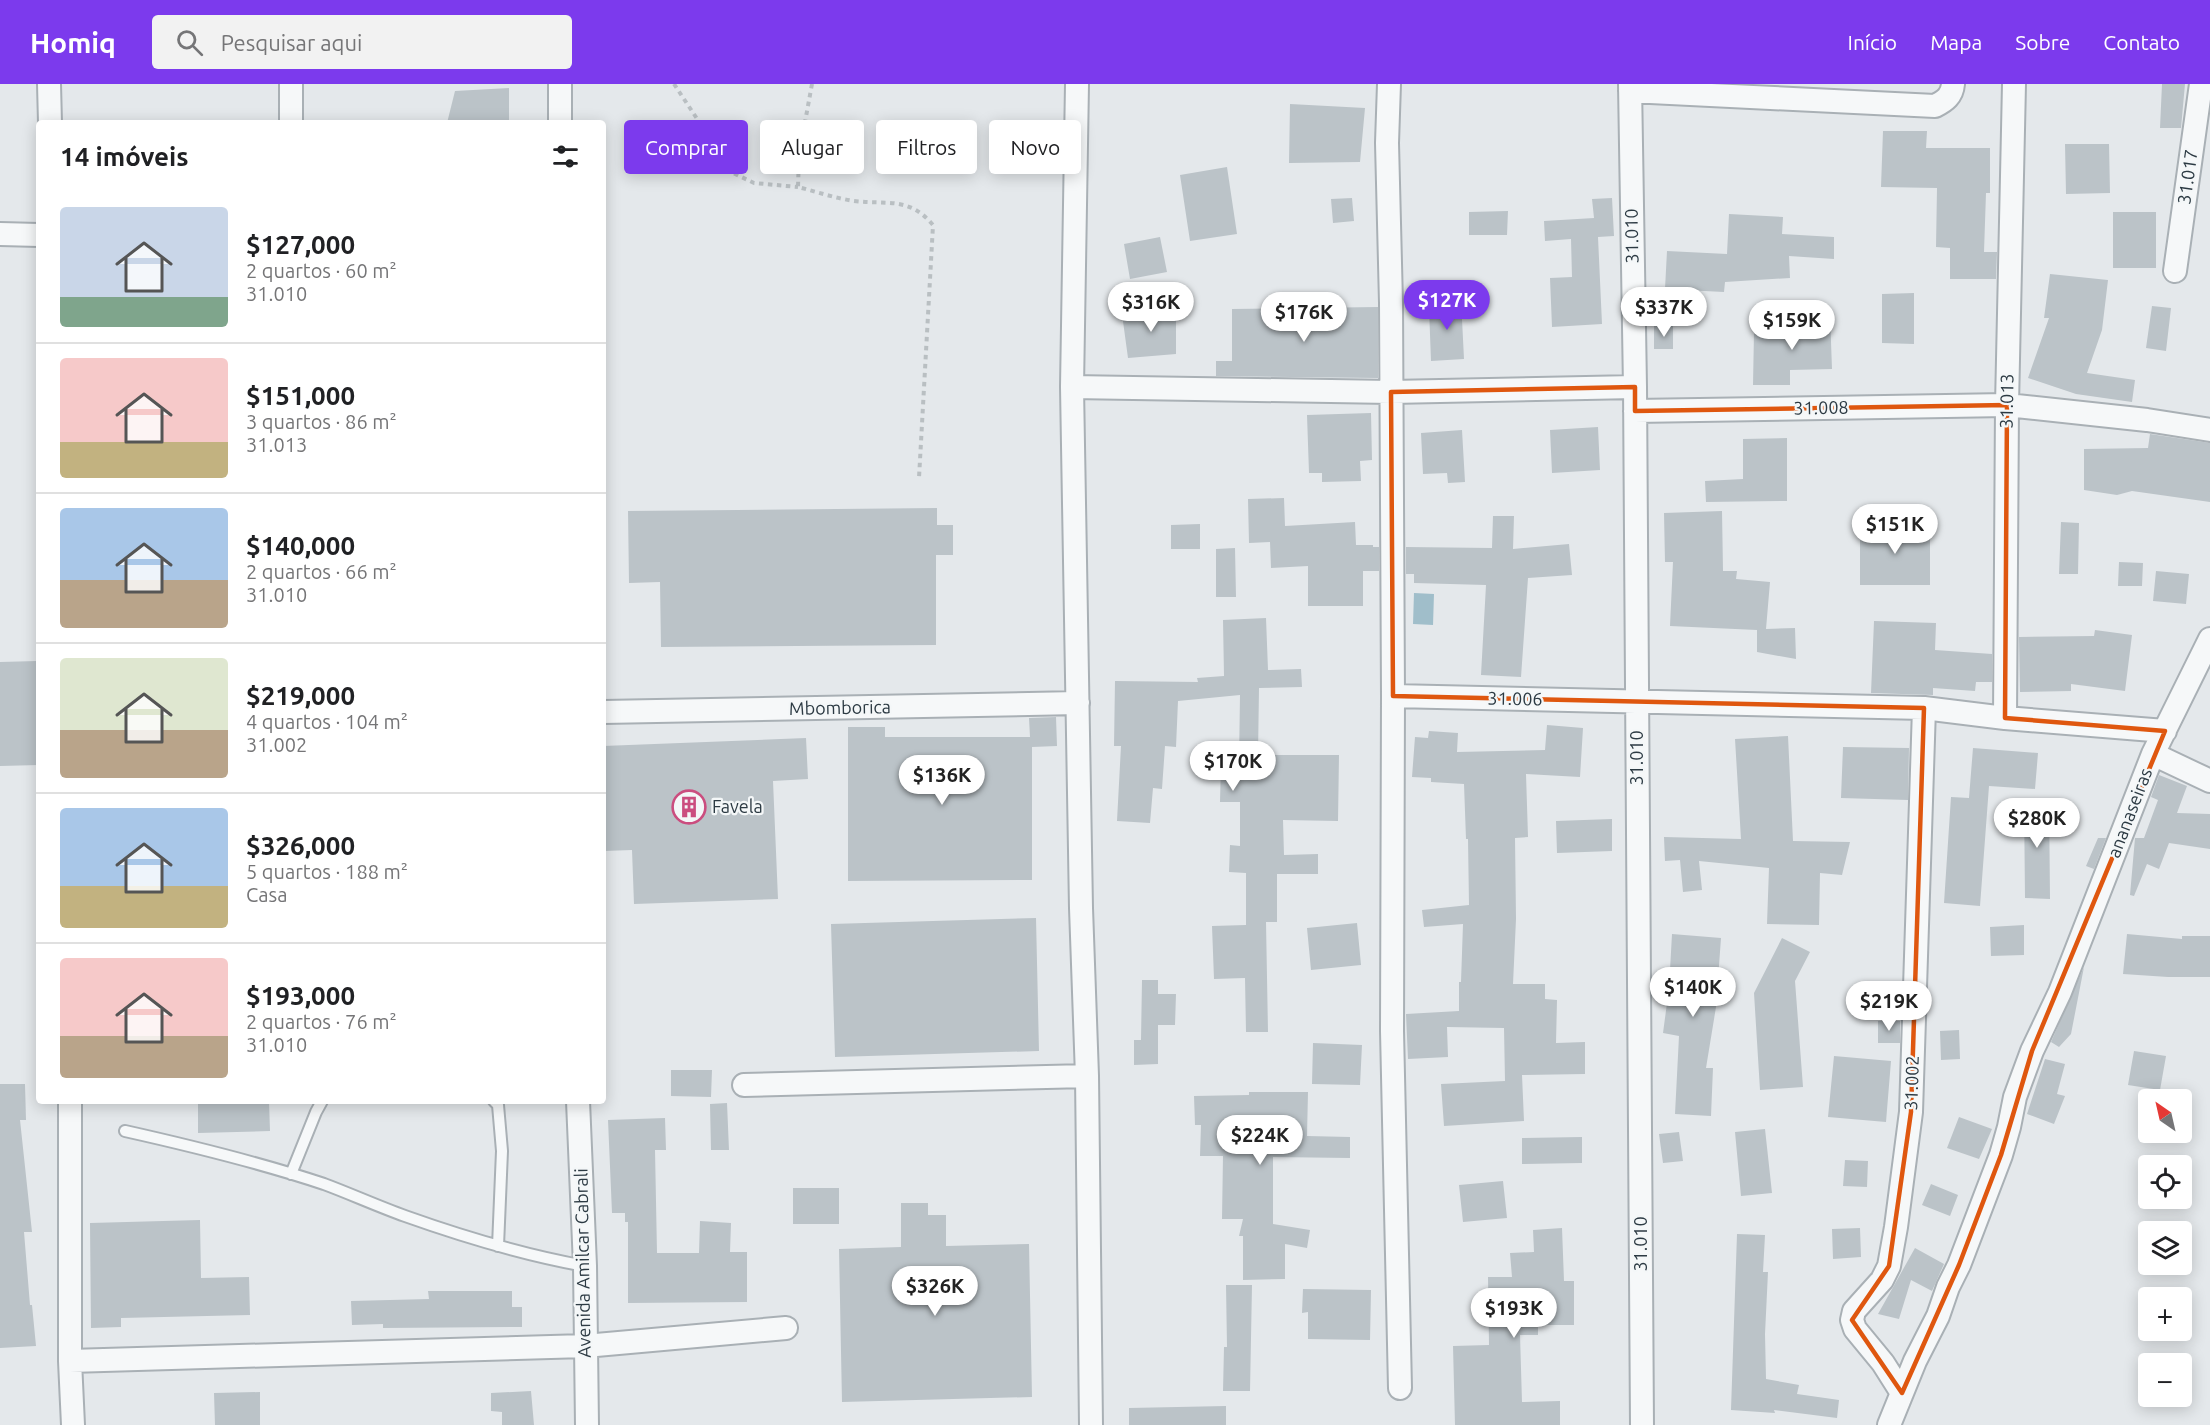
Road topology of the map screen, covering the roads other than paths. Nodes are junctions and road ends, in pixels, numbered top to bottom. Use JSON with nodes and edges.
{"nodes":[{"id":1,"x":49,"y":84,"type":"edge"},
{"id":2,"x":291,"y":84,"type":"edge"},
{"id":3,"x":560,"y":84,"type":"edge"},
{"id":4,"x":1077,"y":84,"type":"edge"},
{"id":5,"x":1389,"y":84,"type":"edge"},
{"id":6,"x":1953,"y":84,"type":"edge"},
{"id":7,"x":2014,"y":84,"type":"edge"},
{"id":8,"x":2201,"y":84,"type":"edge"},
{"id":9,"x":1630,"y":88,"type":"edge"},
{"id":10,"x":50,"y":120,"type":"edge"},
{"id":11,"x":291,"y":120,"type":"edge"},
{"id":12,"x":560,"y":120,"type":"edge"},
{"id":13,"x":0,"y":234,"type":"edge"},
{"id":14,"x":36,"y":235,"type":"edge"},
{"id":15,"x":2175,"y":271,"type":"dead end"},
{"id":16,"x":1072,"y":387,"type":"junction"},
{"id":17,"x":1635,"y":387,"type":"junction"},
{"id":18,"x":1391,"y":393,"type":"junction"},
{"id":19,"x":2007,"y":405,"type":"junction"},
{"id":20,"x":1635,"y":411,"type":"junction"},
{"id":21,"x":2210,"y":430,"type":"edge"},
{"id":22,"x":2210,"y":639,"type":"edge"},
{"id":23,"x":1393,"y":696,"type":"junction"},
{"id":24,"x":1637,"y":701,"type":"junction"},
{"id":25,"x":1078,"y":703,"type":"junction"},
{"id":26,"x":1924,"y":708,"type":"junction"},
{"id":27,"x":606,"y":712,"type":"edge"},
{"id":28,"x":2005,"y":718,"type":"junction"},
{"id":29,"x":2165,"y":731,"type":"junction"},
{"id":30,"x":2153,"y":753,"type":"junction"},
{"id":31,"x":2210,"y":781,"type":"edge"},
{"id":32,"x":1087,"y":1076,"type":"junction"},
{"id":33,"x":744,"y":1085,"type":"dead end"},
{"id":34,"x":70,"y":1104,"type":"edge"},
{"id":35,"x":320,"y":1104,"type":"edge"},
{"id":36,"x":497,"y":1104,"type":"edge"},
{"id":37,"x":578,"y":1104,"type":"edge"},
{"id":38,"x":125,"y":1131,"type":"dead end"},
{"id":39,"x":291,"y":1174,"type":"junction"},
{"id":40,"x":498,"y":1246,"type":"junction"},
{"id":41,"x":585,"y":1266,"type":"junction"},
{"id":42,"x":786,"y":1328,"type":"dead end"},
{"id":43,"x":585,"y":1346,"type":"junction"},
{"id":44,"x":70,"y":1361,"type":"junction"},
{"id":45,"x":1400,"y":1389,"type":"dead end"},
{"id":46,"x":1902,"y":1393,"type":"junction"},
{"id":47,"x":73,"y":1425,"type":"edge"},
{"id":48,"x":587,"y":1425,"type":"edge"},
{"id":49,"x":1090,"y":1425,"type":"edge"},
{"id":50,"x":1642,"y":1425,"type":"edge"},
{"id":51,"x":1889,"y":1425,"type":"edge"}],
"edges":[{"from":1,"to":10,"type":"street"},
{"from":2,"to":11,"type":"street"},
{"from":3,"to":12,"type":"street"},
{"from":4,"to":16,"type":"street"},
{"from":5,"to":18,"type":"street"},
{"from":6,"to":9,"type":"street"},
{"from":7,"to":19,"type":"street","name":"31.013"},
{"from":8,"to":15,"type":"street","name":"31.017"},
{"from":9,"to":17,"type":"street","name":"31.010"},
{"from":13,"to":14,"type":"street"},
{"from":16,"to":18,"type":"street"},
{"from":16,"to":25,"type":"street"},
{"from":17,"to":18,"type":"street"},
{"from":17,"to":20,"type":"street","name":"31.010"},
{"from":18,"to":23,"type":"street"},
{"from":19,"to":20,"type":"street","name":"31.008"},
{"from":19,"to":21,"type":"street","name":"31.008"},
{"from":19,"to":28,"type":"street","name":"31.013"},
{"from":20,"to":24,"type":"street","name":"31.010"},
{"from":22,"to":29,"type":"street","name":"ananaseiras"},
{"from":23,"to":24,"type":"street","name":"31.006"},
{"from":23,"to":45,"type":"street"},
{"from":24,"to":26,"type":"street","name":"31.006"},
{"from":24,"to":50,"type":"street","name":"31.010"},
{"from":25,"to":27,"type":"street","name":"Mbomborica"},
{"from":25,"to":32,"type":"street"},
{"from":26,"to":28,"type":"street","name":"31.006"},
{"from":26,"to":46,"type":"street","name":"31.002"},
{"from":28,"to":29,"type":"street","name":"31.006"},
{"from":29,"to":30,"type":"street","name":"ananaseiras"},
{"from":30,"to":31,"type":"street"},
{"from":30,"to":46,"type":"street","name":"ananaseiras"},
{"from":32,"to":33,"type":"street"},
{"from":32,"to":49,"type":"street"},
{"from":34,"to":44,"type":"street"},
{"from":35,"to":39,"type":"lane"},
{"from":36,"to":40,"type":"lane"},
{"from":37,"to":41,"type":"street","name":"Avenida Amilcar Cabrali"},
{"from":38,"to":39,"type":"lane"},
{"from":39,"to":40,"type":"lane"},
{"from":40,"to":41,"type":"lane"},
{"from":41,"to":43,"type":"street","name":"Avenida Amilcar Cabrali"},
{"from":42,"to":43,"type":"street"},
{"from":43,"to":44,"type":"street"},
{"from":43,"to":48,"type":"street","name":"Avenida Amilcar Cabrali"},
{"from":44,"to":47,"type":"street"},
{"from":46,"to":51,"type":"street","name":"ananaseiras"}]}
